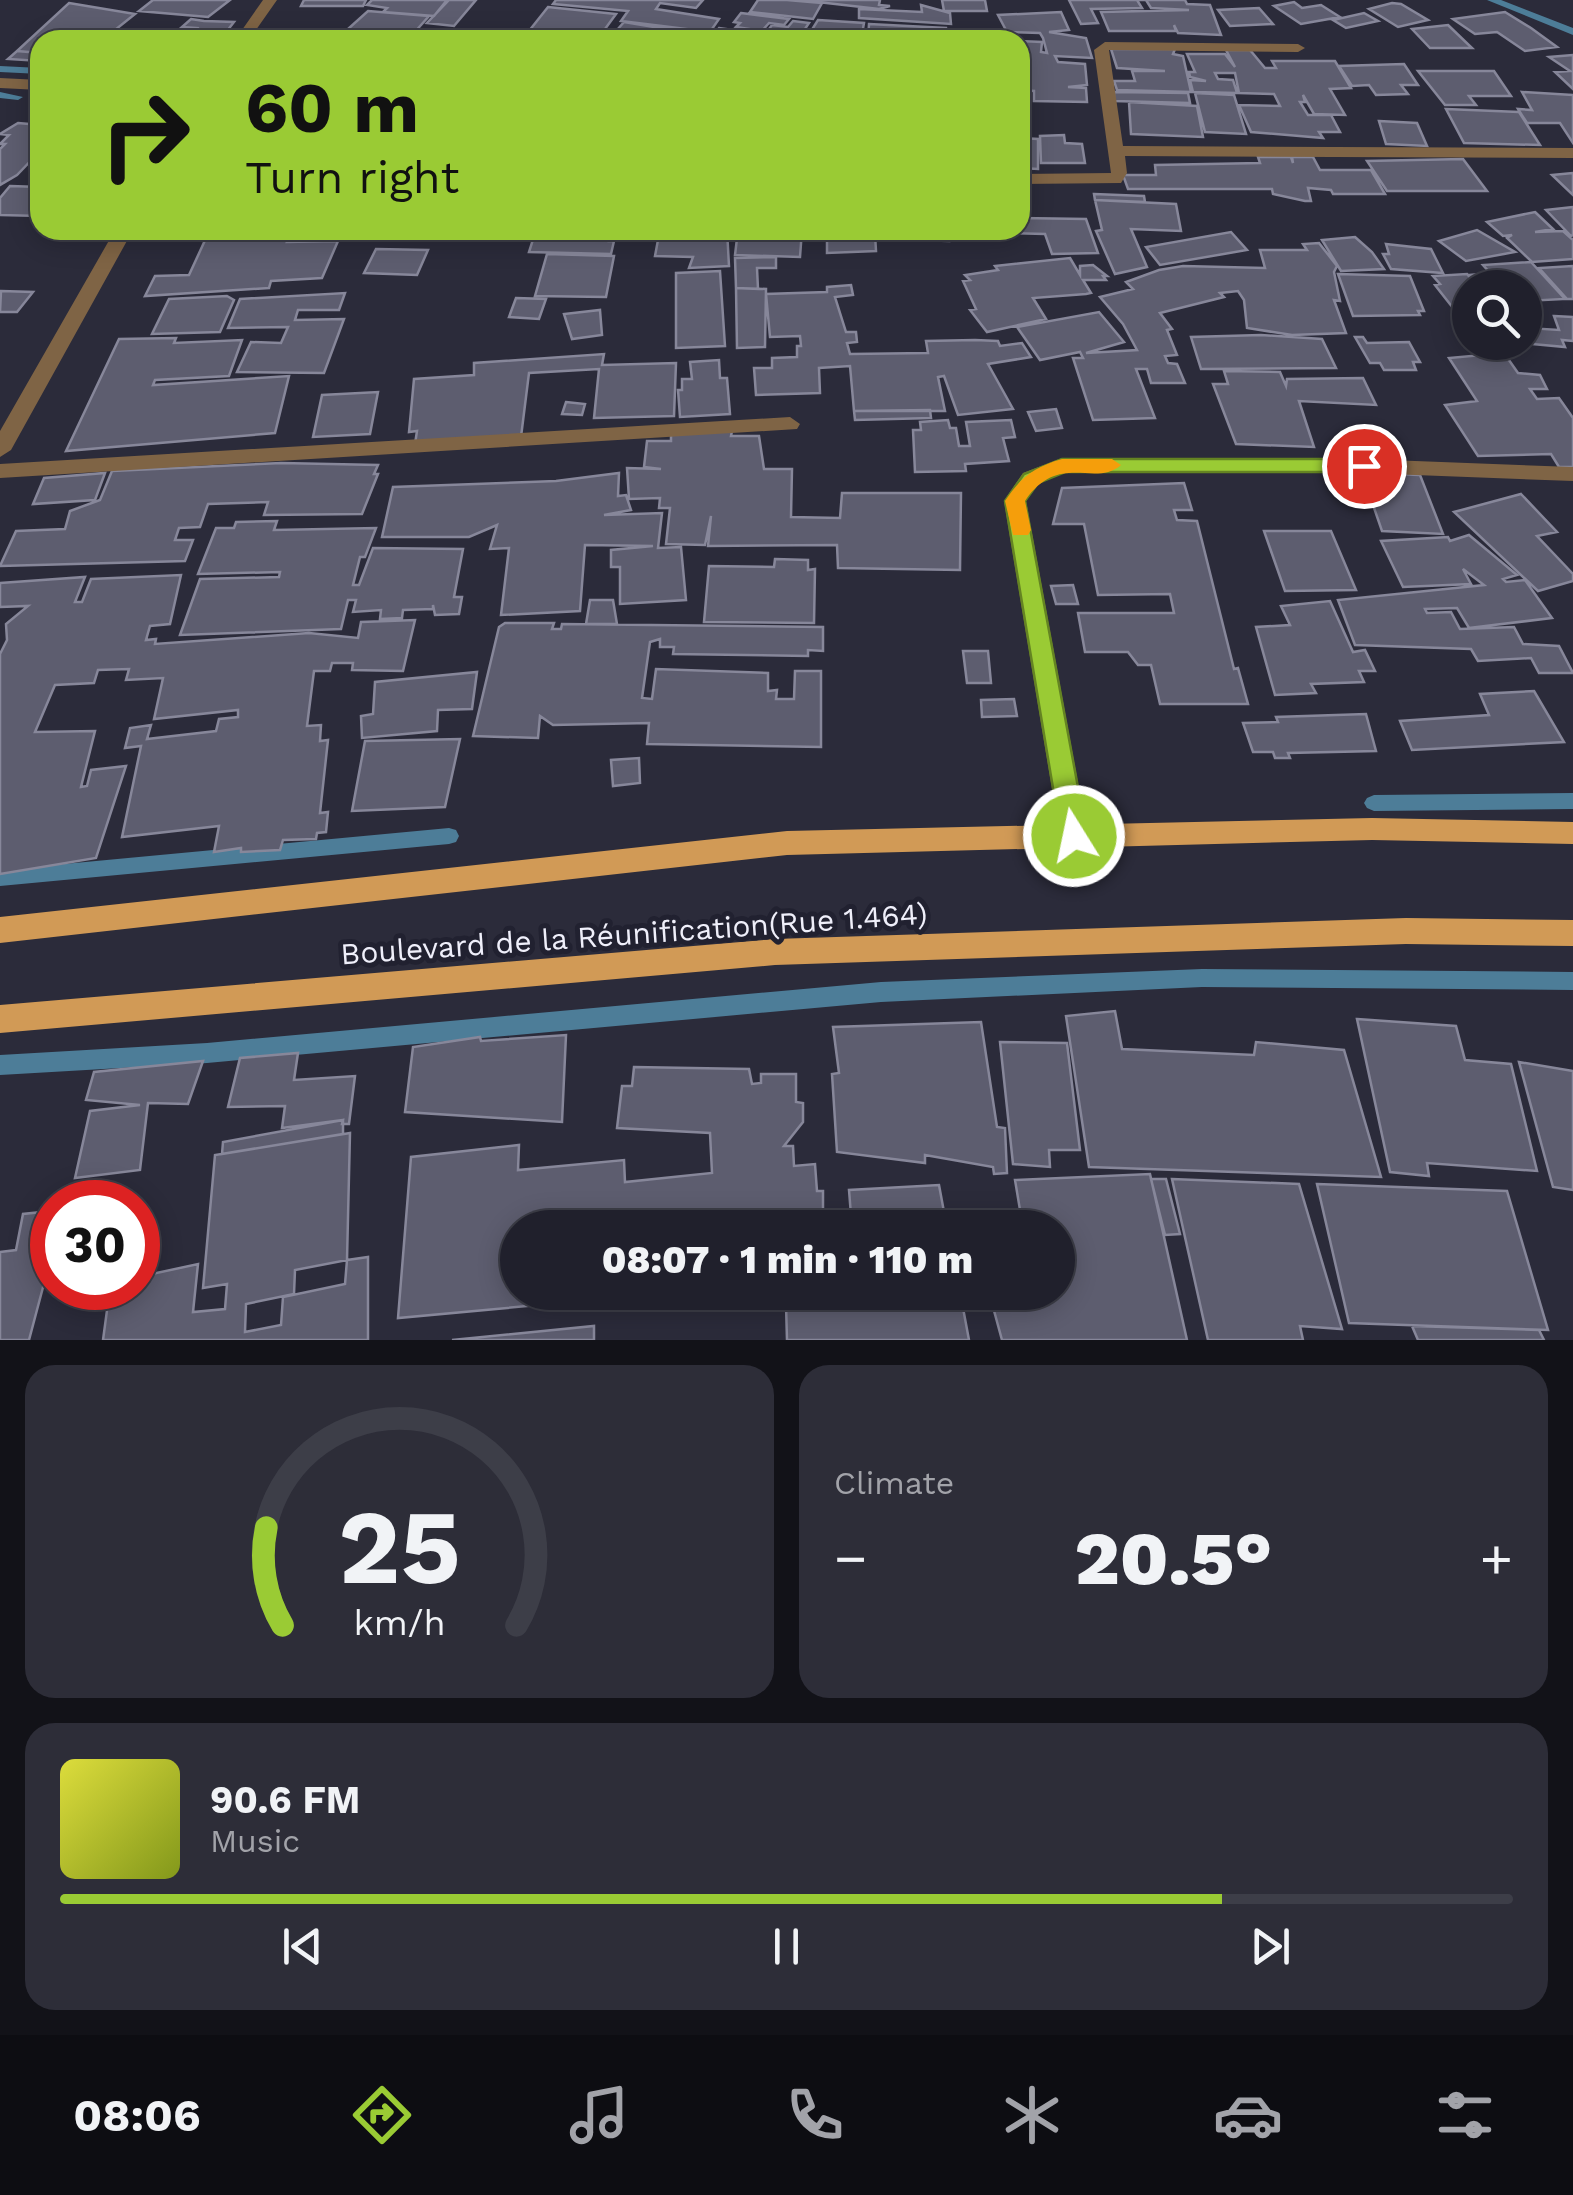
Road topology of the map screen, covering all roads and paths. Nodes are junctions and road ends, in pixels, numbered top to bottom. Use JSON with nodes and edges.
{"nodes":[{"id":1,"x":270,"y":0,"type":"edge"},
{"id":2,"x":249,"y":30,"type":"edge"},
{"id":3,"x":1298,"y":48,"type":"dead end"},
{"id":4,"x":0,"y":82,"type":"edge"},
{"id":5,"x":30,"y":85,"type":"edge"},
{"id":6,"x":1116,"y":150,"type":"junction"},
{"id":7,"x":1573,"y":153,"type":"edge"},
{"id":8,"x":1030,"y":179,"type":"edge"},
{"id":9,"x":118,"y":240,"type":"edge"},
{"id":10,"x":790,"y":424,"type":"dead end"},
{"id":11,"x":0,"y":450,"type":"edge"},
{"id":12,"x":0,"y":472,"type":"edge"},
{"id":13,"x":1573,"y":474,"type":"edge"},
{"id":14,"x":1573,"y":832,"type":"edge"},
{"id":15,"x":1074,"y":836,"type":"junction"},
{"id":16,"x":0,"y":930,"type":"edge"},
{"id":17,"x":1573,"y":933,"type":"edge"},
{"id":18,"x":0,"y":1019,"type":"edge"}],
"edges":[{"from":1,"to":2,"type":"street"},
{"from":3,"to":6,"type":"street"},
{"from":4,"to":5,"type":"street"},
{"from":6,"to":7,"type":"street"},
{"from":6,"to":8,"type":"street"},
{"from":9,"to":11,"type":"street"},
{"from":10,"to":12,"type":"street"},
{"from":13,"to":15,"type":"street"},
{"from":14,"to":15,"type":"main road"},
{"from":15,"to":16,"type":"main road"},
{"from":17,"to":18,"type":"main road","name":"Boulevard de la Réunification(Rue 1.464)"}]}
